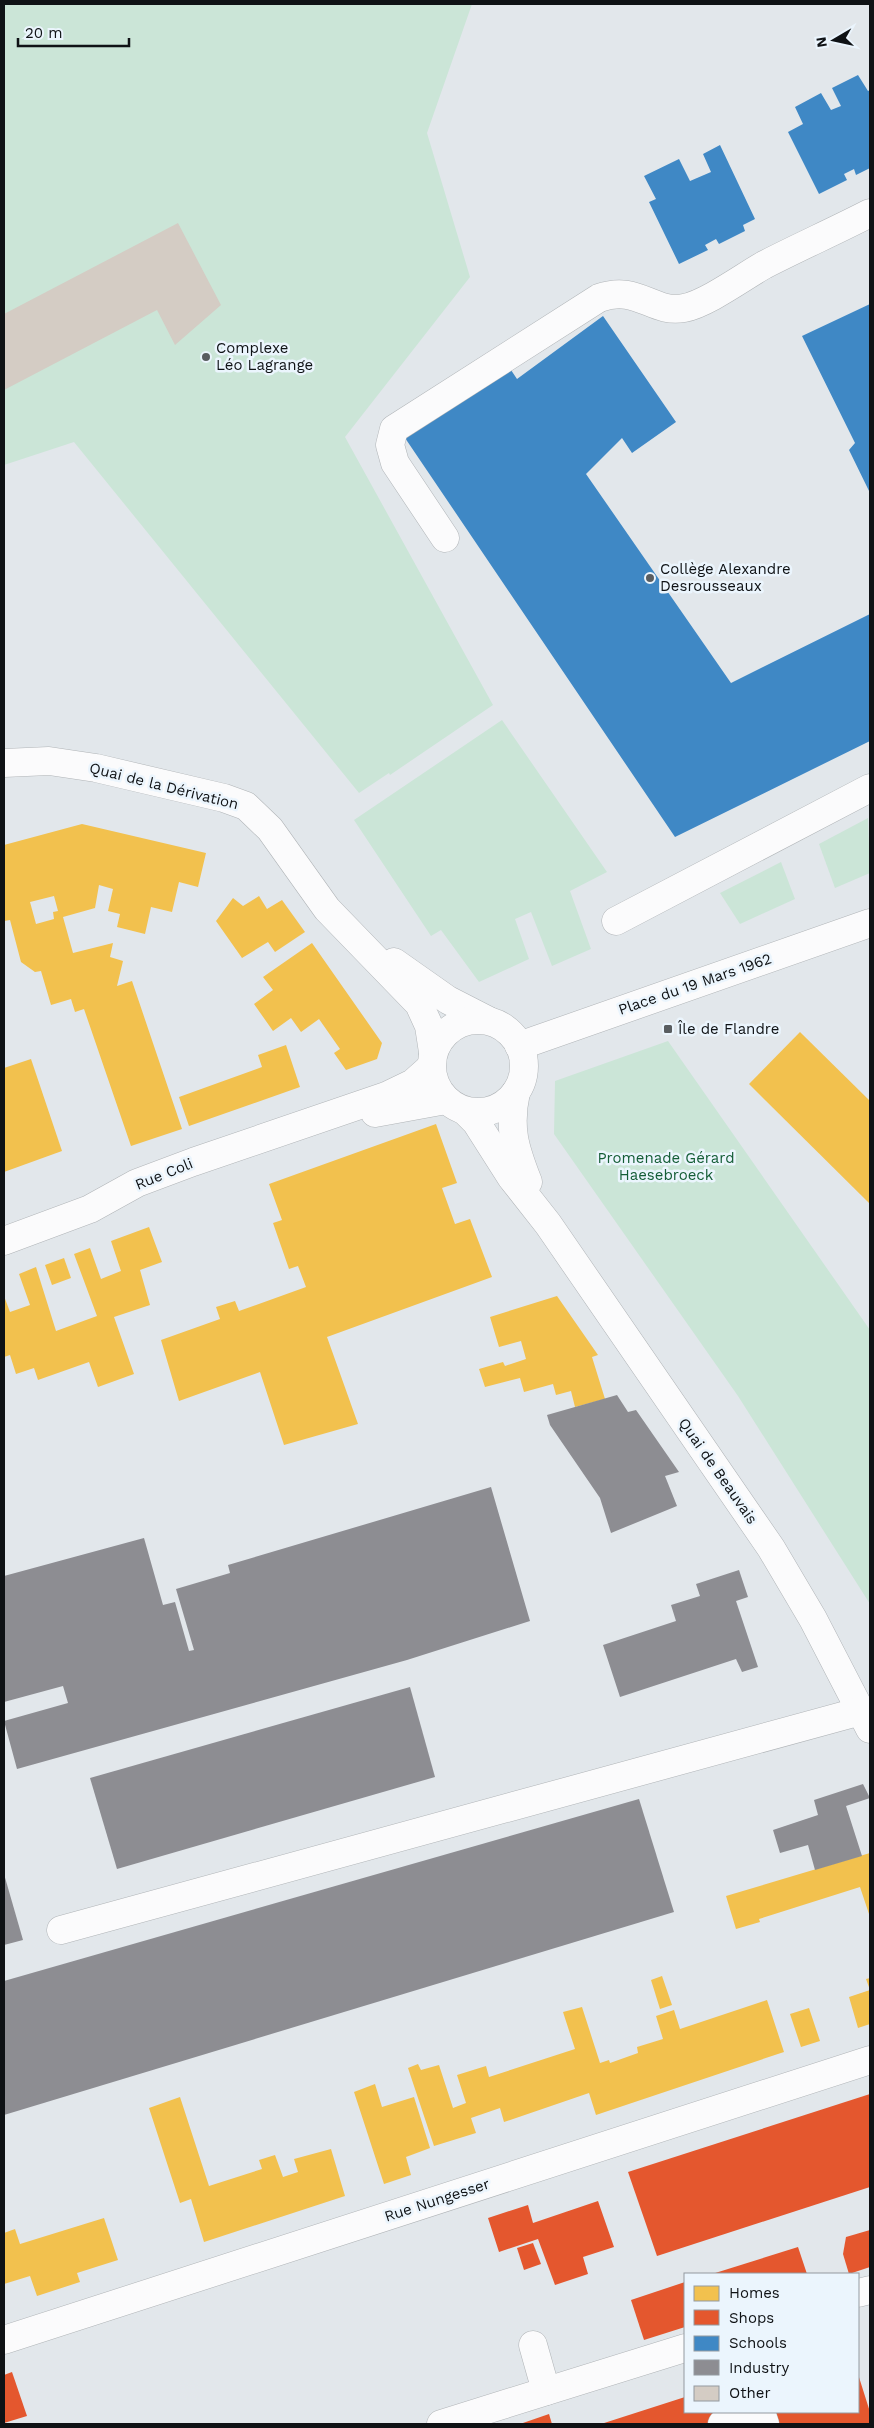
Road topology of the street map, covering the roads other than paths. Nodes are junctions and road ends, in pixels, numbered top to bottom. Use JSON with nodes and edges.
{"nodes":[{"id":1,"x":870,"y":214,"type":"edge"},
{"id":2,"x":445,"y":538,"type":"dead end"},
{"id":3,"x":4,"y":763,"type":"edge"},
{"id":4,"x":870,"y":788,"type":"edge"},
{"id":5,"x":616,"y":921,"type":"dead end"},
{"id":6,"x":870,"y":922,"type":"edge"},
{"id":7,"x":353,"y":935,"type":"junction"},
{"id":8,"x":487,"y":1020,"type":"junction"},
{"id":9,"x":519,"y":1046,"type":"junction"},
{"id":10,"x":432,"y":1060,"type":"junction"},
{"id":11,"x":516,"y":1092,"type":"junction"},
{"id":12,"x":455,"y":1106,"type":"junction"},
{"id":13,"x":328,"y":1115,"type":"junction"},
{"id":14,"x":548,"y":1224,"type":"junction"},
{"id":15,"x":4,"y":1241,"type":"edge"},
{"id":16,"x":865,"y":1720,"type":"edge"},
{"id":17,"x":61,"y":1930,"type":"dead end"},
{"id":18,"x":870,"y":2060,"type":"edge"},
{"id":19,"x":4,"y":2340,"type":"edge"},
{"id":20,"x":533,"y":2344,"type":"dead end"},
{"id":21,"x":684,"y":2348,"type":"edge"},
{"id":22,"x":546,"y":2391,"type":"junction"},
{"id":23,"x":758,"y":2413,"type":"edge"},
{"id":24,"x":441,"y":2424,"type":"edge"},
{"id":25,"x":722,"y":2424,"type":"edge"}],
"edges":[{"from":1,"to":2,"type":"street"},
{"from":3,"to":7,"type":"street","name":"Quai de la Dérivation"},
{"from":4,"to":5,"type":"street"},
{"from":6,"to":9,"type":"street","name":"Place du 19 Mars 1962"},
{"from":7,"to":8,"type":"street","name":"Quai de la Dérivation"},
{"from":7,"to":10,"type":"street","name":"Quai de la Dérivation"},
{"from":8,"to":9,"type":"street"},
{"from":8,"to":10,"type":"street"},
{"from":9,"to":11,"type":"street"},
{"from":10,"to":12,"type":"street"},
{"from":10,"to":13,"type":"street","name":"Rue Coli"},
{"from":11,"to":12,"type":"street"},
{"from":11,"to":14,"type":"street","name":"Quai de Beauvais"},
{"from":12,"to":13,"type":"street","name":"Rue Coli"},
{"from":12,"to":14,"type":"street","name":"Quai de Beauvais"},
{"from":13,"to":15,"type":"street","name":"Rue Coli"},
{"from":14,"to":16,"type":"street","name":"Quai de Beauvais"},
{"from":16,"to":17,"type":"street"},
{"from":18,"to":19,"type":"street","name":"Rue Nungesser"},
{"from":20,"to":22,"type":"street"},
{"from":21,"to":22,"type":"street"},
{"from":22,"to":24,"type":"street"},
{"from":23,"to":25,"type":"street"}]}
